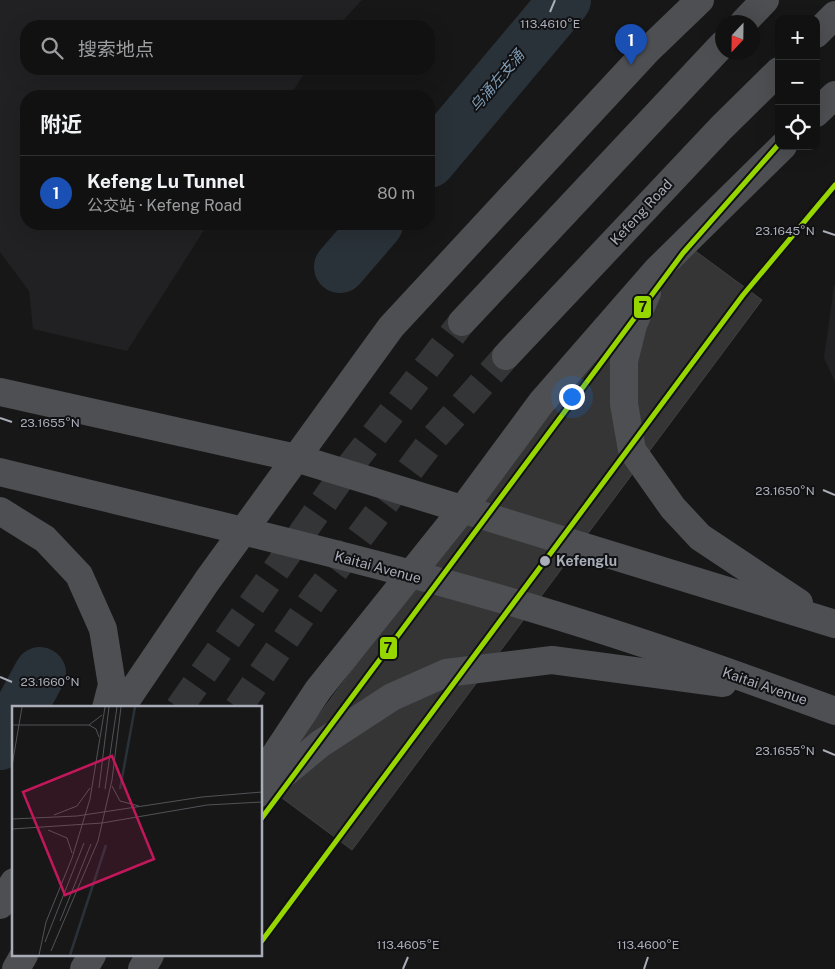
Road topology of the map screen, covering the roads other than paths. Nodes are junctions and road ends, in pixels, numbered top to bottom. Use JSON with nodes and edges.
{"nodes":[{"id":1,"x":700,"y":0,"type":"edge"},
{"id":2,"x":765,"y":0,"type":"edge"},
{"id":3,"x":751,"y":15,"type":"edge"},
{"id":4,"x":835,"y":15,"type":"edge"},
{"id":5,"x":820,"y":30,"type":"edge"},
{"id":6,"x":715,"y":52,"type":"edge"},
{"id":7,"x":775,"y":75,"type":"edge"},
{"id":8,"x":835,"y":95,"type":"edge"},
{"id":9,"x":820,"y":109,"type":"edge"},
{"id":10,"x":779,"y":150,"type":"edge"},
{"id":11,"x":657,"y":270,"type":"junction"},
{"id":12,"x":462,"y":322,"type":"tunnel mouth"},
{"id":13,"x":506,"y":356,"type":"tunnel mouth"},
{"id":14,"x":0,"y":392,"type":"edge"},
{"id":15,"x":296,"y":458,"type":"junction"},
{"id":16,"x":0,"y":472,"type":"edge"},
{"id":17,"x":462,"y":510,"type":"junction"},
{"id":18,"x":0,"y":511,"type":"edge"},
{"id":19,"x":242,"y":531,"type":"junction"},
{"id":20,"x":410,"y":575,"type":"junction"},
{"id":21,"x":830,"y":622,"type":"edge"},
{"id":22,"x":774,"y":689,"type":"junction"},
{"id":23,"x":107,"y":706,"type":"edge"},
{"id":24,"x":122,"y":706,"type":"edge"},
{"id":25,"x":835,"y":711,"type":"edge"},
{"id":26,"x":262,"y":774,"type":"edge"},
{"id":27,"x":262,"y":792,"type":"edge"},
{"id":28,"x":12,"y":885,"type":"edge"},
{"id":29,"x":0,"y":905,"type":"edge"},
{"id":30,"x":23,"y":956,"type":"edge"},
{"id":31,"x":91,"y":956,"type":"edge"},
{"id":32,"x":149,"y":956,"type":"edge"},
{"id":33,"x":16,"y":969,"type":"edge"},
{"id":34,"x":84,"y":969,"type":"edge"},
{"id":35,"x":142,"y":969,"type":"edge"}],
"edges":[{"from":1,"to":15,"type":"main road"},
{"from":2,"to":3,"type":"main road"},
{"from":4,"to":5,"type":"main road"},
{"from":6,"to":12,"type":"main road"},
{"from":7,"to":13,"type":"main road","name":"Kefeng Road"},
{"from":8,"to":9,"type":"main road"},
{"from":10,"to":11,"type":"main road"},
{"from":11,"to":17,"type":"main road"},
{"from":11,"to":21,"type":"main road"},
{"from":14,"to":15,"type":"main road"},
{"from":15,"to":17,"type":"main road"},
{"from":15,"to":19,"type":"main road"},
{"from":16,"to":19,"type":"main road","name":"Kaitai Avenue"},
{"from":17,"to":20,"type":"main road"},
{"from":17,"to":21,"type":"main road"},
{"from":18,"to":23,"type":"main road"},
{"from":19,"to":20,"type":"main road","name":"Kaitai Avenue"},
{"from":19,"to":24,"type":"main road"},
{"from":20,"to":22,"type":"main road","name":"Kaitai Avenue"},
{"from":20,"to":26,"type":"main road"},
{"from":22,"to":25,"type":"main road","name":"Kaitai Avenue"},
{"from":22,"to":27,"type":"main road"},
{"from":28,"to":29,"type":"main road"},
{"from":30,"to":33,"type":"main road"},
{"from":31,"to":34,"type":"main road"},
{"from":32,"to":35,"type":"main road"}]}
